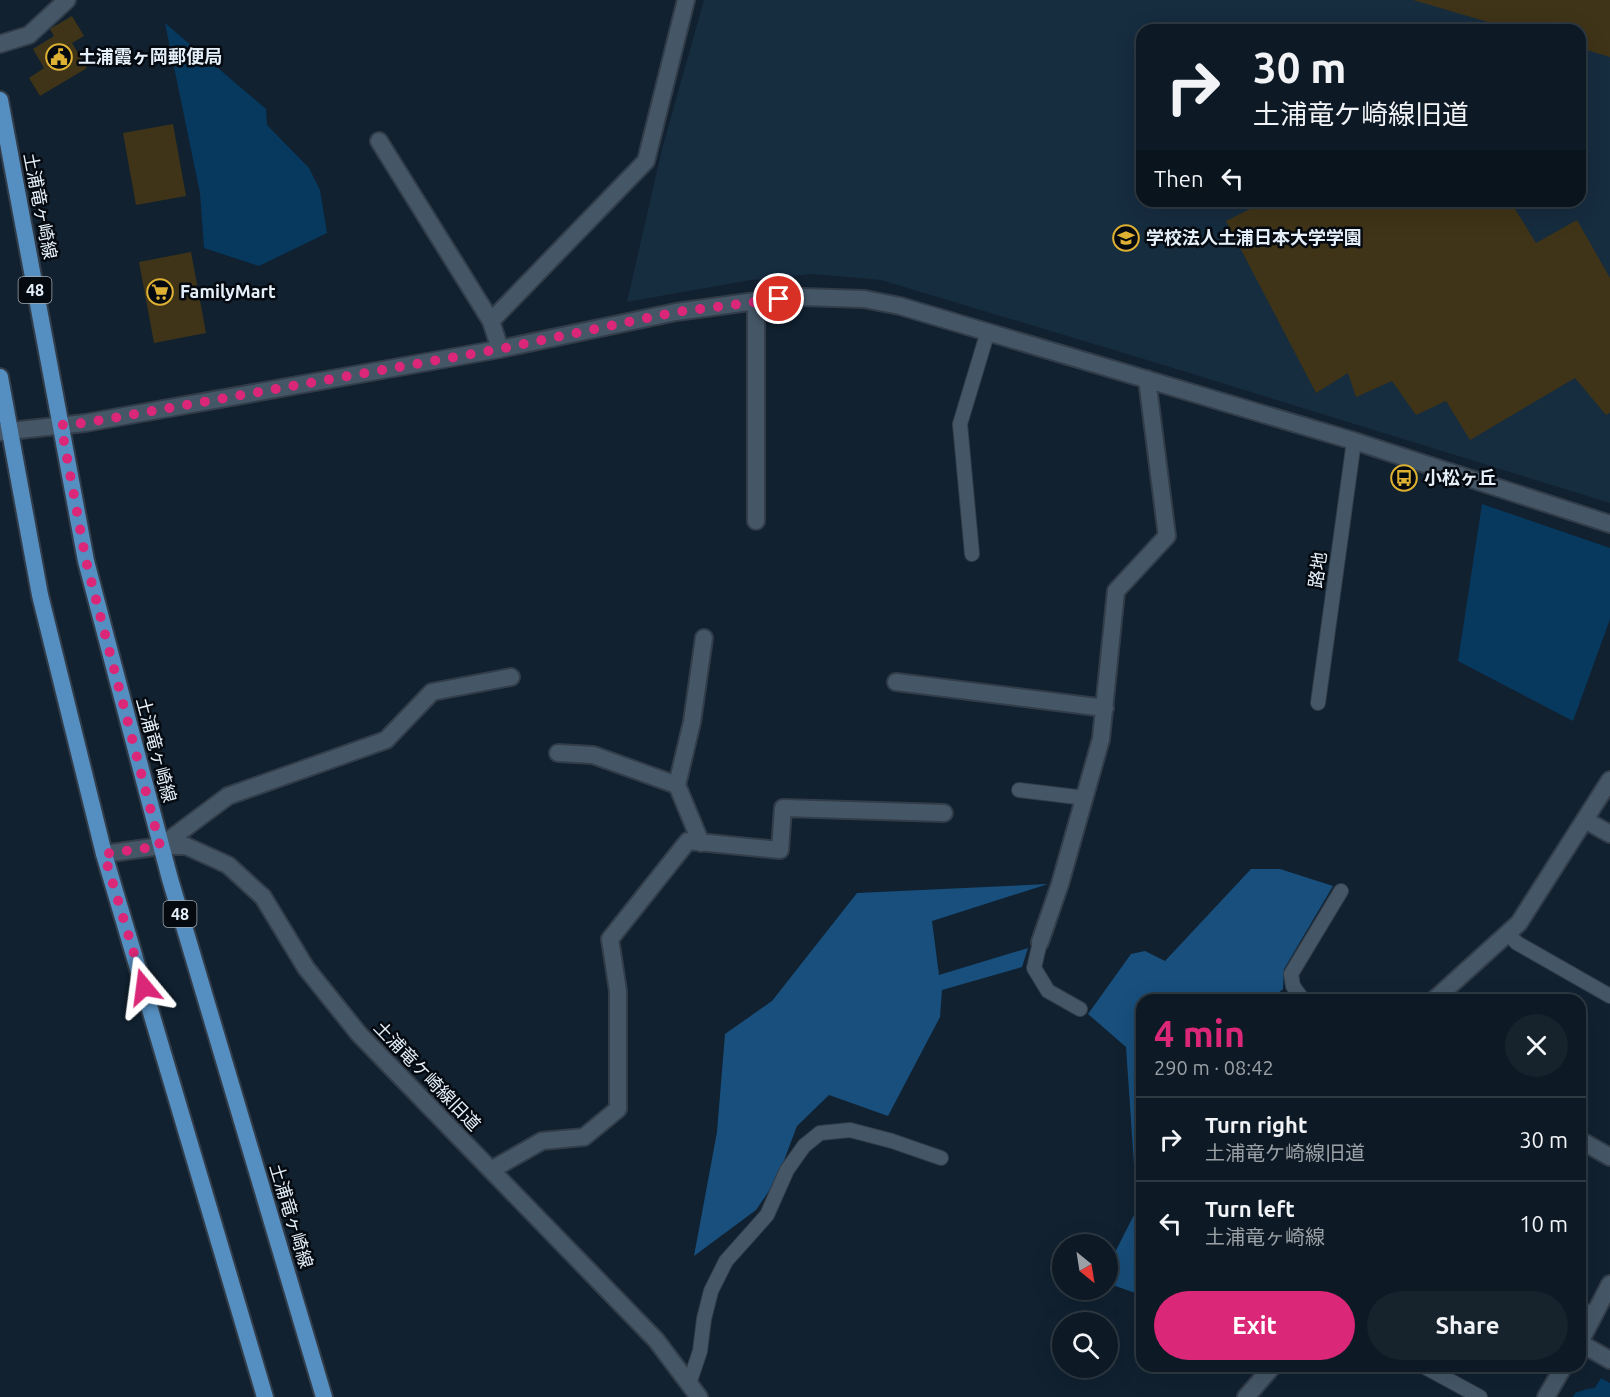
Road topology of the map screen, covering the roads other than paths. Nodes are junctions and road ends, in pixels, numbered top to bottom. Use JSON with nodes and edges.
{"nodes":[{"id":1,"x":67,"y":0,"type":"edge"},
{"id":2,"x":686,"y":0,"type":"edge"},
{"id":3,"x":0,"y":44,"type":"edge"},
{"id":4,"x":0,"y":100,"type":"edge"},
{"id":5,"x":379,"y":141,"type":"dead end"},
{"id":6,"x":756,"y":301,"type":"junction"},
{"id":7,"x":491,"y":321,"type":"junction"},
{"id":8,"x":988,"y":332,"type":"junction"},
{"id":9,"x":500,"y":349,"type":"junction"},
{"id":10,"x":0,"y":377,"type":"edge"},
{"id":11,"x":1147,"y":379,"type":"junction"},
{"id":12,"x":61,"y":425,"type":"junction"},
{"id":13,"x":5,"y":431,"type":"edge"},
{"id":14,"x":1354,"y":441,"type":"junction"},
{"id":15,"x":756,"y":521,"type":"dead end"},
{"id":16,"x":1610,"y":524,"type":"edge"},
{"id":17,"x":972,"y":554,"type":"dead end"},
{"id":18,"x":704,"y":638,"type":"dead end"},
{"id":19,"x":511,"y":677,"type":"dead end"},
{"id":20,"x":896,"y":682,"type":"dead end"},
{"id":21,"x":1318,"y":703,"type":"dead end"},
{"id":22,"x":1105,"y":708,"type":"junction"},
{"id":23,"x":558,"y":753,"type":"dead end"},
{"id":24,"x":1610,"y":780,"type":"edge"},
{"id":25,"x":677,"y":785,"type":"junction"},
{"id":26,"x":1019,"y":790,"type":"dead end"},
{"id":27,"x":1085,"y":798,"type":"junction"},
{"id":28,"x":944,"y":813,"type":"dead end"},
{"id":29,"x":1586,"y":820,"type":"junction"},
{"id":30,"x":1610,"y":834,"type":"edge"},
{"id":31,"x":701,"y":843,"type":"junction"},
{"id":32,"x":160,"y":846,"type":"junction"},
{"id":33,"x":104,"y":854,"type":"junction"},
{"id":34,"x":1341,"y":891,"type":"dead end"},
{"id":35,"x":1509,"y":934,"type":"junction"},
{"id":36,"x":1040,"y":942,"type":"joint"},
{"id":37,"x":1299,"y":994,"type":"edge"},
{"id":38,"x":1441,"y":994,"type":"edge"},
{"id":39,"x":1610,"y":996,"type":"edge"},
{"id":40,"x":1080,"y":1009,"type":"dead end"},
{"id":41,"x":1586,"y":1143,"type":"edge"},
{"id":42,"x":1610,"y":1157,"type":"edge"},
{"id":43,"x":941,"y":1158,"type":"dead end"},
{"id":44,"x":491,"y":1170,"type":"junction"},
{"id":45,"x":1610,"y":1284,"type":"edge"},
{"id":46,"x":1587,"y":1312,"type":"edge"},
{"id":47,"x":1586,"y":1346,"type":"edge"},
{"id":48,"x":1610,"y":1360,"type":"edge"},
{"id":49,"x":1268,"y":1372,"type":"edge"},
{"id":50,"x":1435,"y":1372,"type":"edge"},
{"id":51,"x":1561,"y":1372,"type":"edge"},
{"id":52,"x":694,"y":1391,"type":"edge"},
{"id":53,"x":266,"y":1397,"type":"edge"},
{"id":54,"x":324,"y":1397,"type":"edge"},
{"id":55,"x":1246,"y":1397,"type":"edge"},
{"id":56,"x":1480,"y":1397,"type":"edge"},
{"id":57,"x":1546,"y":1397,"type":"edge"}],
"edges":[{"from":1,"to":3,"type":"street"},
{"from":2,"to":7,"type":"street"},
{"from":4,"to":12,"type":"main road","name":"土浦竜ヶ崎線","number":"48"},
{"from":5,"to":7,"type":"street"},
{"from":6,"to":8,"type":"street"},
{"from":6,"to":9,"type":"street"},
{"from":6,"to":15,"type":"street"},
{"from":7,"to":9,"type":"street"},
{"from":8,"to":11,"type":"street"},
{"from":8,"to":17,"type":"lane"},
{"from":9,"to":12,"type":"street"},
{"from":10,"to":13,"type":"main road"},
{"from":11,"to":14,"type":"street"},
{"from":11,"to":22,"type":"street"},
{"from":12,"to":13,"type":"street"},
{"from":12,"to":32,"type":"main road","name":"土浦竜ヶ崎線","number":"48"},
{"from":13,"to":33,"type":"main road"},
{"from":14,"to":16,"type":"street"},
{"from":14,"to":21,"type":"lane","name":"路地"},
{"from":18,"to":25,"type":"street"},
{"from":19,"to":32,"type":"street"},
{"from":20,"to":22,"type":"street"},
{"from":22,"to":27,"type":"street"},
{"from":23,"to":25,"type":"street"},
{"from":24,"to":29,"type":"street"},
{"from":25,"to":31,"type":"street"},
{"from":26,"to":27,"type":"lane"},
{"from":27,"to":36,"type":"street"},
{"from":28,"to":31,"type":"street"},
{"from":29,"to":30,"type":"street"},
{"from":29,"to":35,"type":"street"},
{"from":31,"to":44,"type":"street"},
{"from":32,"to":33,"type":"street","name":"土浦竜ケ崎線旧道"},
{"from":32,"to":44,"type":"street","name":"土浦竜ケ崎線旧道"},
{"from":32,"to":54,"type":"main road","name":"土浦竜ヶ崎線","number":"48"},
{"from":33,"to":53,"type":"main road"},
{"from":34,"to":37,"type":"lane"},
{"from":35,"to":38,"type":"street"},
{"from":35,"to":39,"type":"lane"},
{"from":36,"to":40,"type":"lane"},
{"from":41,"to":42,"type":"street"},
{"from":43,"to":52,"type":"lane"},
{"from":44,"to":52,"type":"street","name":"土浦竜ケ崎線旧道"},
{"from":45,"to":46,"type":"street"},
{"from":47,"to":48,"type":"street"},
{"from":49,"to":55,"type":"street"},
{"from":50,"to":56,"type":"lane"},
{"from":51,"to":57,"type":"street"}]}
